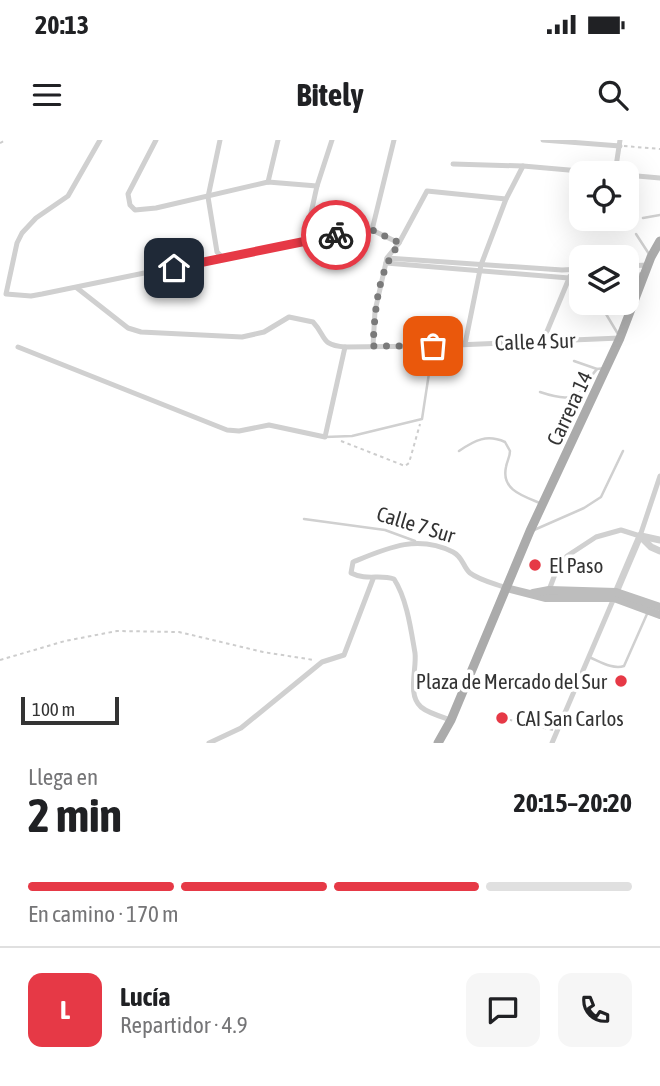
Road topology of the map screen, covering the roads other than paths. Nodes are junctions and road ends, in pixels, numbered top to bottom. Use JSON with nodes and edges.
{"nodes":[{"id":1,"x":100,"y":140,"type":"edge"},
{"id":2,"x":156,"y":140,"type":"edge"},
{"id":3,"x":220,"y":140,"type":"edge"},
{"id":4,"x":278,"y":140,"type":"edge"},
{"id":5,"x":332,"y":140,"type":"edge"},
{"id":6,"x":394,"y":140,"type":"edge"},
{"id":7,"x":543,"y":140,"type":"edge"},
{"id":8,"x":620,"y":143,"type":"edge"},
{"id":9,"x":617,"y":161,"type":"edge"},
{"id":10,"x":453,"y":164,"type":"dead end"},
{"id":11,"x":523,"y":166,"type":"junction"},
{"id":12,"x":569,"y":170,"type":"edge"},
{"id":13,"x":639,"y":176,"type":"edge"},
{"id":14,"x":660,"y":178,"type":"edge"},
{"id":15,"x":268,"y":182,"type":"junction"},
{"id":16,"x":317,"y":186,"type":"junction"},
{"id":17,"x":208,"y":197,"type":"junction"},
{"id":18,"x":506,"y":198,"type":"junction"},
{"id":19,"x":660,"y":215,"type":"edge"},
{"id":20,"x":643,"y":218,"type":"dead end"},
{"id":21,"x":372,"y":230,"type":"junction"},
{"id":22,"x":636,"y":234,"type":"dead end"},
{"id":23,"x":304,"y":240,"type":"junction"},
{"id":24,"x":660,"y":241,"type":"edge"},
{"id":25,"x":400,"y":243,"type":"junction"},
{"id":26,"x":223,"y":258,"type":"junction"},
{"id":27,"x":387,"y":261,"type":"junction"},
{"id":28,"x":648,"y":264,"type":"junction"},
{"id":29,"x":639,"y":265,"type":"edge"},
{"id":30,"x":480,"y":269,"type":"junction"},
{"id":31,"x":569,"y":270,"type":"edge"},
{"id":32,"x":639,"y":270,"type":"edge"},
{"id":33,"x":569,"y":278,"type":"joint"},
{"id":34,"x":77,"y":288,"type":"junction"},
{"id":35,"x":607,"y":315,"type":"edge"},
{"id":36,"x":620,"y":338,"type":"junction"},
{"id":37,"x":544,"y":341,"type":"junction"},
{"id":38,"x":465,"y":344,"type":"junction"},
{"id":39,"x":373,"y":346,"type":"junction"},
{"id":40,"x":433,"y":346,"type":"junction"},
{"id":41,"x":18,"y":347,"type":"dead end"},
{"id":42,"x":345,"y":347,"type":"junction"},
{"id":43,"x":575,"y":361,"type":"dead end"},
{"id":44,"x":602,"y":368,"type":"junction"},
{"id":45,"x":540,"y":393,"type":"dead end"},
{"id":46,"x":325,"y":437,"type":"junction"},
{"id":47,"x":459,"y":451,"type":"dead end"},
{"id":48,"x":623,"y":451,"type":"dead end"},
{"id":49,"x":660,"y":475,"type":"edge"},
{"id":50,"x":544,"y":505,"type":"junction"},
{"id":51,"x":304,"y":519,"type":"dead end"},
{"id":52,"x":530,"y":531,"type":"junction"},
{"id":53,"x":640,"y":536,"type":"junction"},
{"id":54,"x":660,"y":540,"type":"edge"},
{"id":55,"x":415,"y":541,"type":"junction"},
{"id":56,"x":660,"y":551,"type":"edge"},
{"id":57,"x":373,"y":579,"type":"junction"},
{"id":58,"x":506,"y":588,"type":"junction"},
{"id":59,"x":549,"y":590,"type":"junction"},
{"id":60,"x":528,"y":594,"type":"junction"},
{"id":61,"x":615,"y":595,"type":"junction"},
{"id":62,"x":660,"y":607,"type":"edge"},
{"id":63,"x":649,"y":611,"type":"junction"},
{"id":64,"x":660,"y":615,"type":"edge"},
{"id":65,"x":589,"y":657,"type":"junction"},
{"id":66,"x":451,"y":720,"type":"junction"},
{"id":67,"x":209,"y":743,"type":"edge"},
{"id":68,"x":438,"y":743,"type":"edge"},
{"id":69,"x":552,"y":743,"type":"edge"}],
"edges":[{"from":1,"to":34,"type":"street"},
{"from":2,"to":17,"type":"street"},
{"from":3,"to":17,"type":"street"},
{"from":4,"to":15,"type":"street"},
{"from":5,"to":16,"type":"street"},
{"from":6,"to":21,"type":"street"},
{"from":7,"to":8,"type":"street"},
{"from":8,"to":9,"type":"street"},
{"from":10,"to":11,"type":"street"},
{"from":11,"to":12,"type":"street"},
{"from":11,"to":18,"type":"street"},
{"from":13,"to":14,"type":"street"},
{"from":15,"to":16,"type":"street"},
{"from":15,"to":17,"type":"street"},
{"from":16,"to":23,"type":"street"},
{"from":17,"to":26,"type":"street"},
{"from":18,"to":25,"type":"street"},
{"from":18,"to":30,"type":"street"},
{"from":19,"to":20,"type":"lane"},
{"from":21,"to":23,"type":"street"},
{"from":21,"to":25,"type":"street"},
{"from":22,"to":28,"type":"lane"},
{"from":23,"to":26,"type":"street"},
{"from":24,"to":28,"type":"main road","name":"Carrera 14"},
{"from":25,"to":27,"type":"street"},
{"from":26,"to":34,"type":"street"},
{"from":27,"to":30,"type":"street"},
{"from":27,"to":39,"type":"street"},
{"from":28,"to":29,"type":"street"},
{"from":28,"to":32,"type":"lane"},
{"from":28,"to":36,"type":"main road","name":"Carrera 14"},
{"from":30,"to":31,"type":"street"},
{"from":30,"to":33,"type":"street"},
{"from":30,"to":38,"type":"street"},
{"from":33,"to":37,"type":"street"},
{"from":34,"to":42,"type":"street"},
{"from":35,"to":36,"type":"lane"},
{"from":36,"to":37,"type":"street","name":"Calle 4 Sur"},
{"from":36,"to":44,"type":"main road","name":"Carrera 14"},
{"from":37,"to":38,"type":"street","name":"Calle 4 Sur"},
{"from":38,"to":40,"type":"street","name":"Calle 4 Sur"},
{"from":39,"to":40,"type":"street","name":"Calle 4 Sur"},
{"from":39,"to":42,"type":"street","name":"Calle 4 Sur"},
{"from":40,"to":46,"type":"lane"},
{"from":41,"to":46,"type":"street"},
{"from":42,"to":46,"type":"street"},
{"from":43,"to":44,"type":"lane"},
{"from":44,"to":45,"type":"lane"},
{"from":44,"to":50,"type":"main road","name":"Carrera 14"},
{"from":47,"to":50,"type":"lane"},
{"from":48,"to":52,"type":"lane"},
{"from":49,"to":53,"type":"street"},
{"from":50,"to":52,"type":"main road","name":"Carrera 14"},
{"from":51,"to":55,"type":"lane","name":"Calle 7 Sur"},
{"from":52,"to":58,"type":"main road","name":"Carrera 14"},
{"from":53,"to":54,"type":"street"},
{"from":53,"to":56,"type":"street"},
{"from":53,"to":59,"type":"street"},
{"from":53,"to":61,"type":"street"},
{"from":55,"to":57,"type":"street"},
{"from":55,"to":58,"type":"street","name":"Calle 7 Sur"},
{"from":57,"to":66,"type":"street"},
{"from":57,"to":67,"type":"street"},
{"from":58,"to":60,"type":"main road"},
{"from":58,"to":66,"type":"main road","name":"Carrera 14"},
{"from":59,"to":60,"type":"main road"},
{"from":59,"to":61,"type":"main road"},
{"from":60,"to":61,"type":"main road"},
{"from":61,"to":62,"type":"main road"},
{"from":61,"to":63,"type":"main road"},
{"from":61,"to":65,"type":"street"},
{"from":63,"to":64,"type":"main road"},
{"from":63,"to":65,"type":"lane"},
{"from":65,"to":69,"type":"street"},
{"from":66,"to":68,"type":"main road","name":"Carrera 14"}]}
